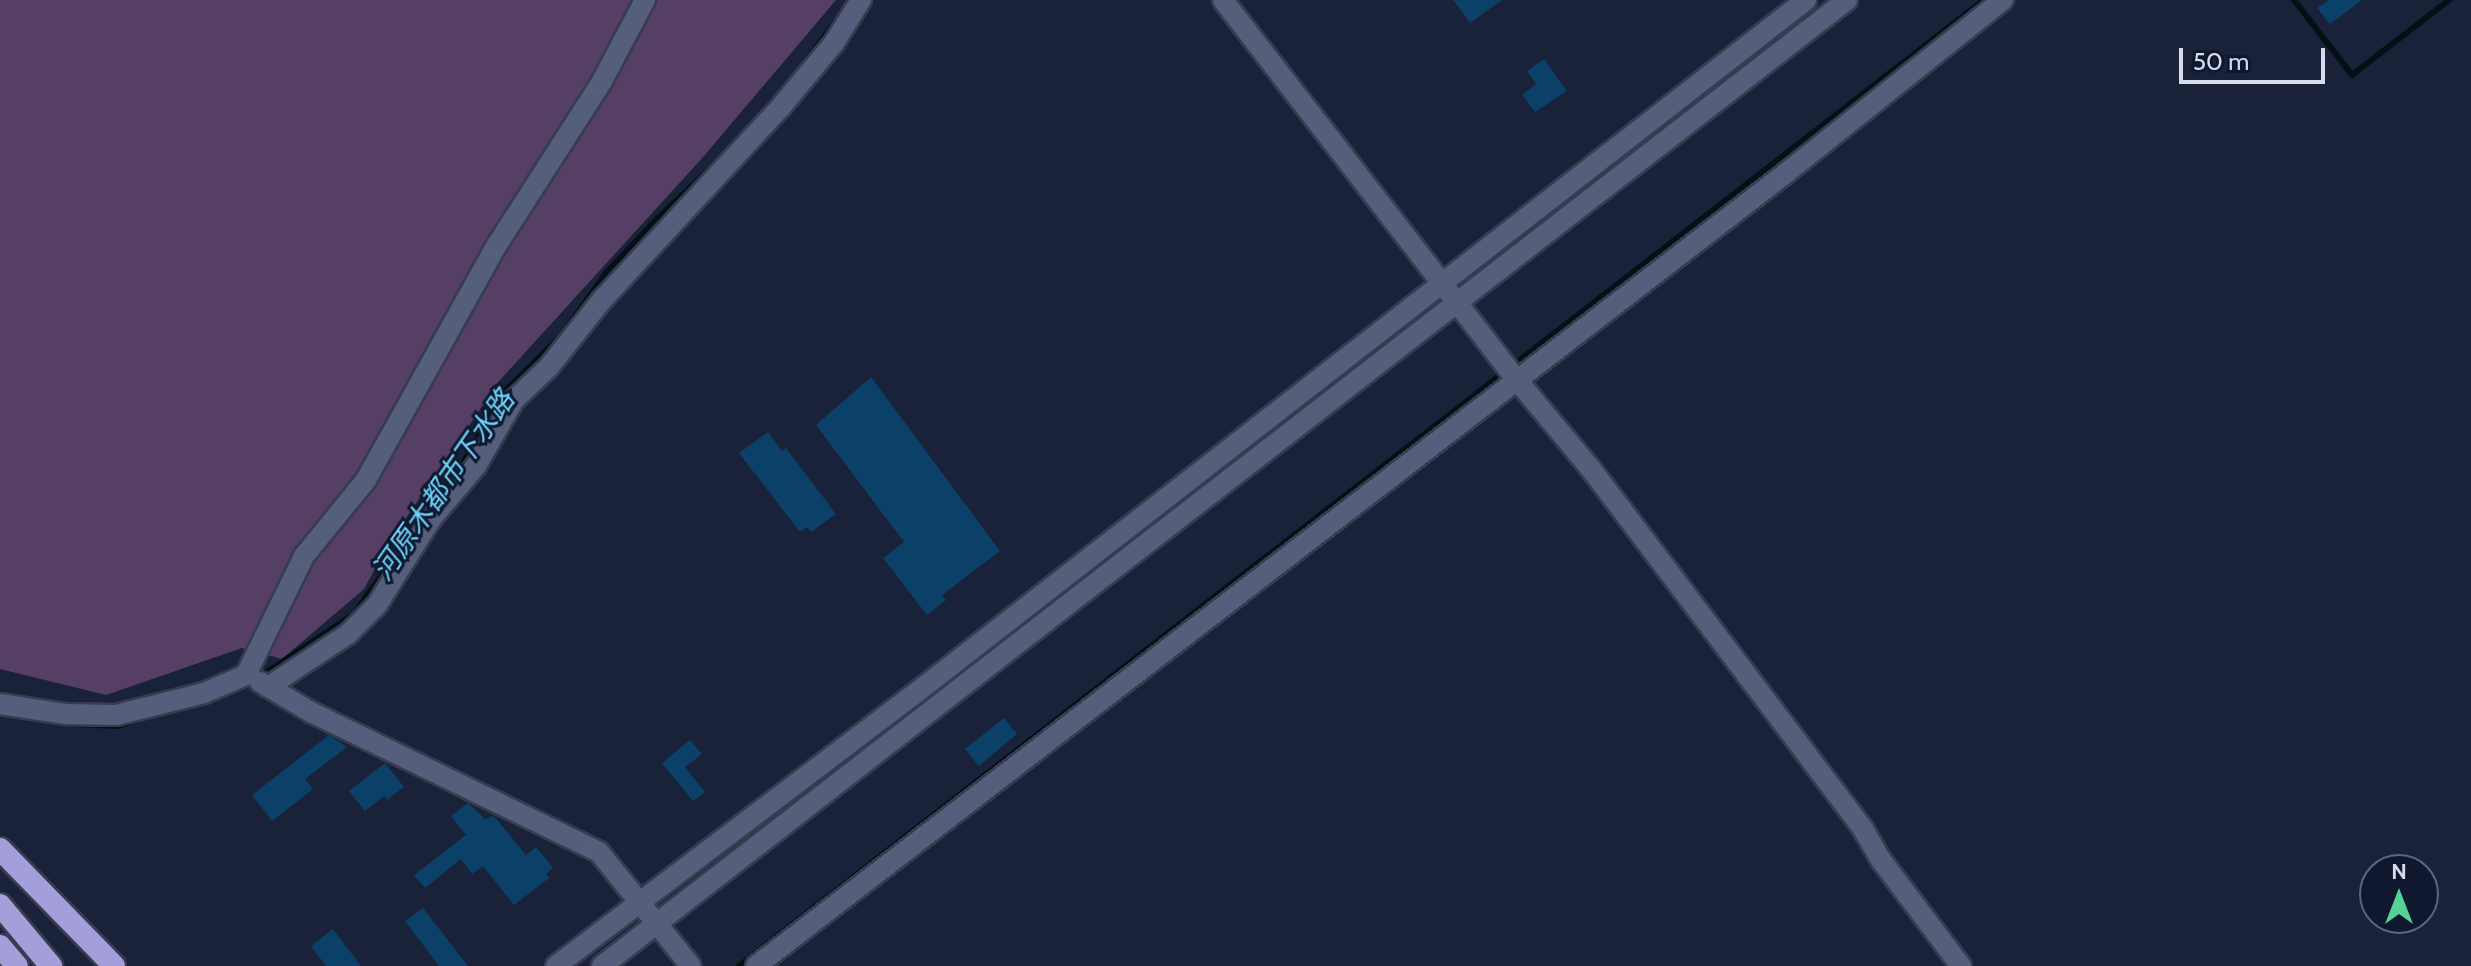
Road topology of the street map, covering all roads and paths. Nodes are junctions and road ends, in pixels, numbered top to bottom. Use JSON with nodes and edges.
{"nodes":[{"id":1,"x":645,"y":0,"type":"edge"},
{"id":2,"x":861,"y":0,"type":"edge"},
{"id":3,"x":1223,"y":0,"type":"edge"},
{"id":4,"x":1806,"y":0,"type":"edge"},
{"id":5,"x":1847,"y":0,"type":"edge"},
{"id":6,"x":2003,"y":0,"type":"edge"},
{"id":7,"x":1444,"y":284,"type":"junction"},
{"id":8,"x":1458,"y":302,"type":"junction"},
{"id":9,"x":1517,"y":380,"type":"junction"},
{"id":10,"x":246,"y":675,"type":"junction"},
{"id":11,"x":268,"y":687,"type":"junction"},
{"id":12,"x":0,"y":704,"type":"edge"},
{"id":13,"x":0,"y":849,"type":"edge"},
{"id":14,"x":640,"y":901,"type":"junction"},
{"id":15,"x":0,"y":905,"type":"edge"},
{"id":16,"x":657,"y":921,"type":"junction"},
{"id":17,"x":0,"y":946,"type":"edge"},
{"id":18,"x":17,"y":966,"type":"edge"},
{"id":19,"x":51,"y":966,"type":"edge"},
{"id":20,"x":114,"y":966,"type":"edge"},
{"id":21,"x":556,"y":966,"type":"edge"},
{"id":22,"x":602,"y":966,"type":"edge"},
{"id":23,"x":691,"y":966,"type":"edge"},
{"id":24,"x":756,"y":966,"type":"edge"},
{"id":25,"x":1961,"y":966,"type":"edge"}],
"edges":[{"from":1,"to":10,"type":"street"},
{"from":2,"to":11,"type":"street"},
{"from":3,"to":7,"type":"street"},
{"from":4,"to":7,"type":"street"},
{"from":5,"to":8,"type":"street"},
{"from":6,"to":9,"type":"street"},
{"from":7,"to":8,"type":"street"},
{"from":7,"to":14,"type":"street"},
{"from":8,"to":9,"type":"street"},
{"from":8,"to":16,"type":"street"},
{"from":9,"to":24,"type":"street"},
{"from":9,"to":25,"type":"street"},
{"from":10,"to":11,"type":"street"},
{"from":10,"to":12,"type":"street"},
{"from":11,"to":14,"type":"street"},
{"from":13,"to":20,"type":"highway"},
{"from":14,"to":16,"type":"street"},
{"from":14,"to":21,"type":"street"},
{"from":15,"to":19,"type":"highway"},
{"from":16,"to":22,"type":"street"},
{"from":16,"to":23,"type":"street"},
{"from":17,"to":18,"type":"highway"}]}
